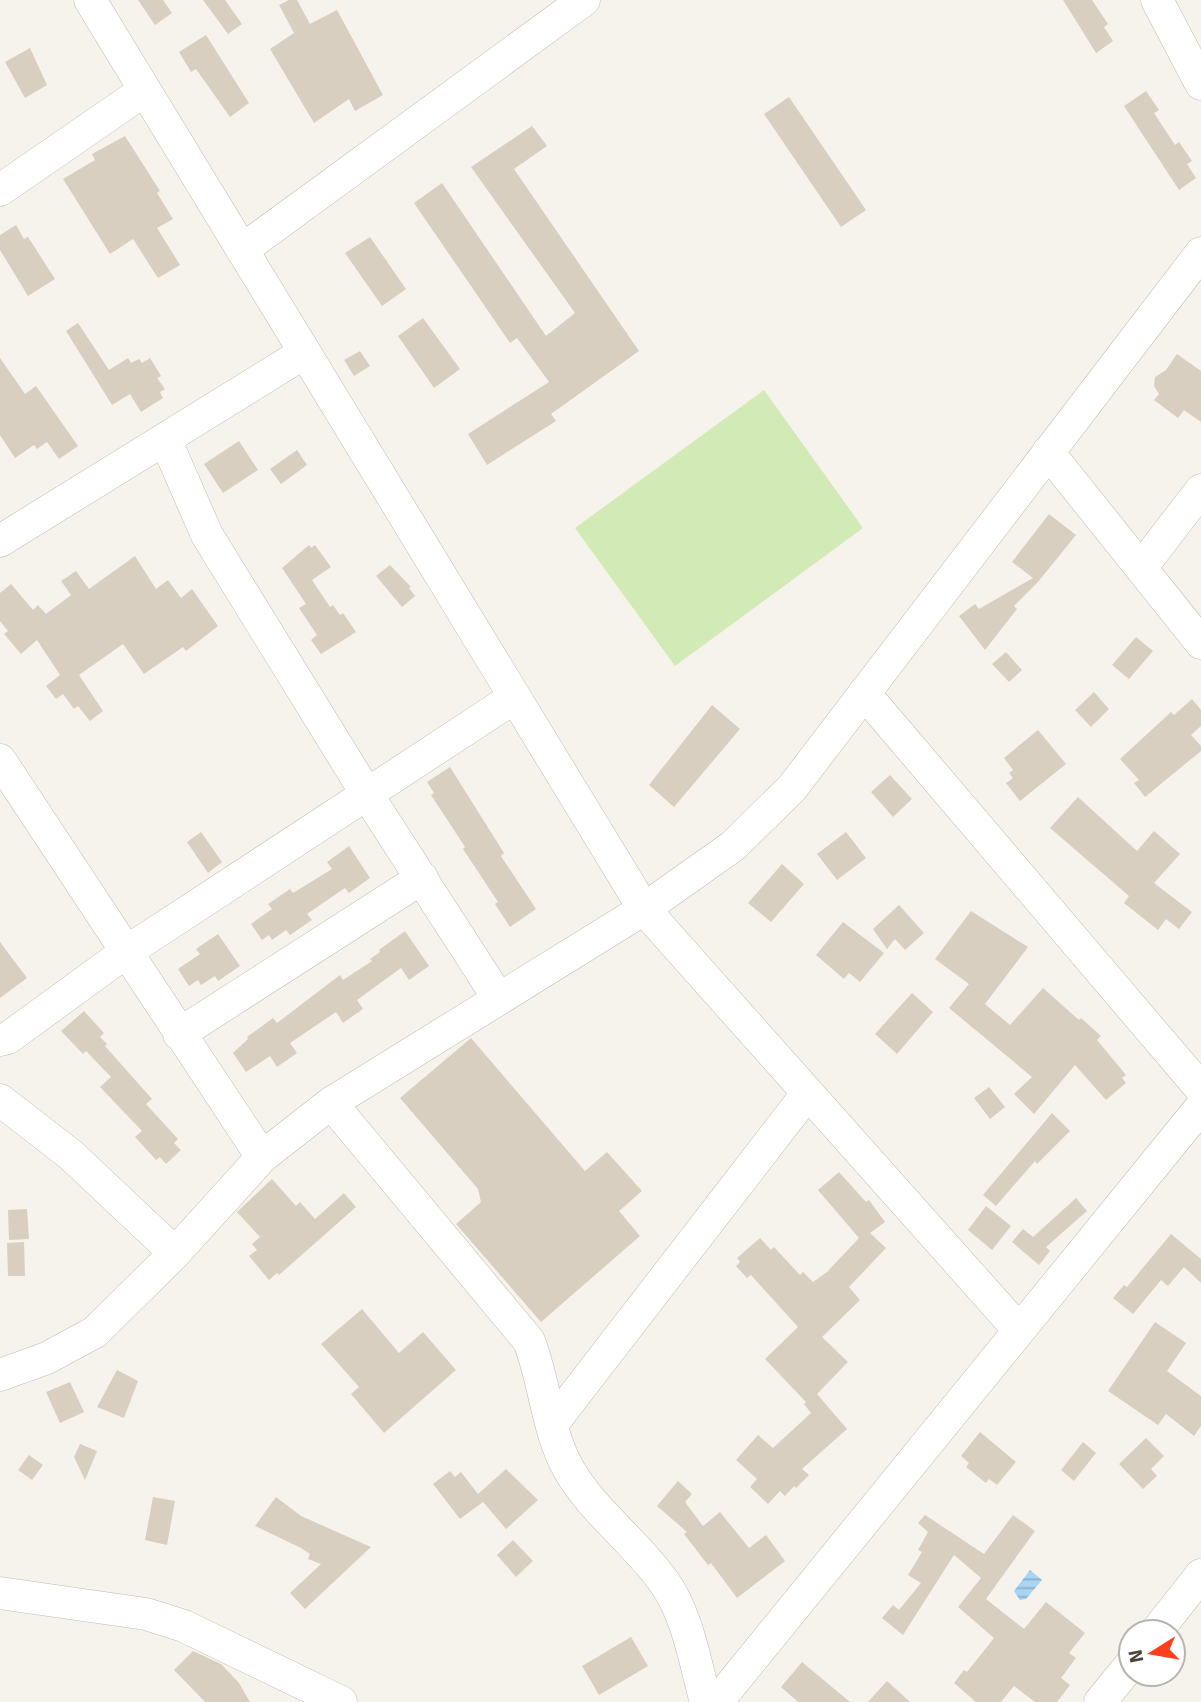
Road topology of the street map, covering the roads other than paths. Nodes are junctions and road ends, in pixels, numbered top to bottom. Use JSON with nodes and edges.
{"nodes":[{"id":1,"x":90,"y":0,"type":"edge"},
{"id":2,"x":584,"y":0,"type":"edge"},
{"id":3,"x":1157,"y":0,"type":"edge"},
{"id":4,"x":1201,"y":84,"type":"edge"},
{"id":5,"x":145,"y":90,"type":"junction"},
{"id":6,"x":0,"y":190,"type":"edge"},
{"id":7,"x":242,"y":250,"type":"junction"},
{"id":8,"x":1201,"y":253,"type":"edge"},
{"id":9,"x":304,"y":353,"type":"junction"},
{"id":10,"x":165,"y":439,"type":"junction"},
{"id":11,"x":1048,"y":453,"type":"junction"},
{"id":12,"x":1201,"y":490,"type":"edge"},
{"id":13,"x":0,"y":541,"type":"edge"},
{"id":14,"x":1140,"y":568,"type":"junction"},
{"id":15,"x":1201,"y":643,"type":"edge"},
{"id":16,"x":864,"y":692,"type":"junction"},
{"id":17,"x":515,"y":697,"type":"junction"},
{"id":18,"x":0,"y":760,"type":"edge"},
{"id":19,"x":368,"y":796,"type":"junction"},
{"id":20,"x":422,"y":878,"type":"junction"},
{"id":21,"x":644,"y":909,"type":"junction"},
{"id":22,"x":125,"y":952,"type":"junction"},
{"id":23,"x":499,"y":999,"type":"junction"},
{"id":24,"x":179,"y":1034,"type":"junction"},
{"id":25,"x":0,"y":1041,"type":"edge"},
{"id":26,"x":1201,"y":1089,"type":"edge"},
{"id":27,"x":807,"y":1094,"type":"junction"},
{"id":28,"x":0,"y":1100,"type":"edge"},
{"id":29,"x":331,"y":1103,"type":"junction"},
{"id":30,"x":1201,"y":1107,"type":"edge"},
{"id":31,"x":262,"y":1157,"type":"junction"},
{"id":32,"x":175,"y":1253,"type":"junction"},
{"id":33,"x":1019,"y":1330,"type":"junction"},
{"id":34,"x":0,"y":1376,"type":"edge"},
{"id":35,"x":553,"y":1423,"type":"junction"},
{"id":36,"x":1201,"y":1576,"type":"edge"},
{"id":37,"x":0,"y":1593,"type":"edge"},
{"id":38,"x":1167,"y":1618,"type":"edge"},
{"id":39,"x":1117,"y":1682,"type":"edge"},
{"id":40,"x":341,"y":1702,"type":"edge"},
{"id":41,"x":706,"y":1702,"type":"edge"},
{"id":42,"x":717,"y":1702,"type":"edge"},
{"id":43,"x":1101,"y":1702,"type":"edge"}],
"edges":[{"from":1,"to":5,"type":"street"},
{"from":2,"to":7,"type":"street"},
{"from":3,"to":4,"type":"street"},
{"from":5,"to":6,"type":"street"},
{"from":5,"to":7,"type":"street"},
{"from":7,"to":9,"type":"street"},
{"from":8,"to":11,"type":"street"},
{"from":9,"to":10,"type":"street"},
{"from":9,"to":17,"type":"street"},
{"from":10,"to":13,"type":"street"},
{"from":10,"to":19,"type":"street"},
{"from":11,"to":14,"type":"street"},
{"from":11,"to":16,"type":"street"},
{"from":12,"to":14,"type":"street"},
{"from":14,"to":15,"type":"street"},
{"from":16,"to":21,"type":"street"},
{"from":16,"to":26,"type":"street"},
{"from":17,"to":19,"type":"street"},
{"from":17,"to":21,"type":"street"},
{"from":18,"to":22,"type":"street"},
{"from":19,"to":20,"type":"street"},
{"from":19,"to":22,"type":"street"},
{"from":20,"to":23,"type":"street"},
{"from":20,"to":24,"type":"street"},
{"from":21,"to":23,"type":"street"},
{"from":21,"to":27,"type":"street"},
{"from":22,"to":24,"type":"street"},
{"from":22,"to":25,"type":"street"},
{"from":23,"to":29,"type":"street"},
{"from":24,"to":31,"type":"street"},
{"from":27,"to":33,"type":"street"},
{"from":27,"to":35,"type":"street"},
{"from":28,"to":32,"type":"street"},
{"from":29,"to":31,"type":"street"},
{"from":29,"to":35,"type":"street"},
{"from":30,"to":33,"type":"street"},
{"from":31,"to":32,"type":"street"},
{"from":32,"to":34,"type":"street"},
{"from":33,"to":42,"type":"street"},
{"from":35,"to":41,"type":"street"},
{"from":36,"to":38,"type":"street"},
{"from":37,"to":40,"type":"street"},
{"from":39,"to":43,"type":"street"}]}
